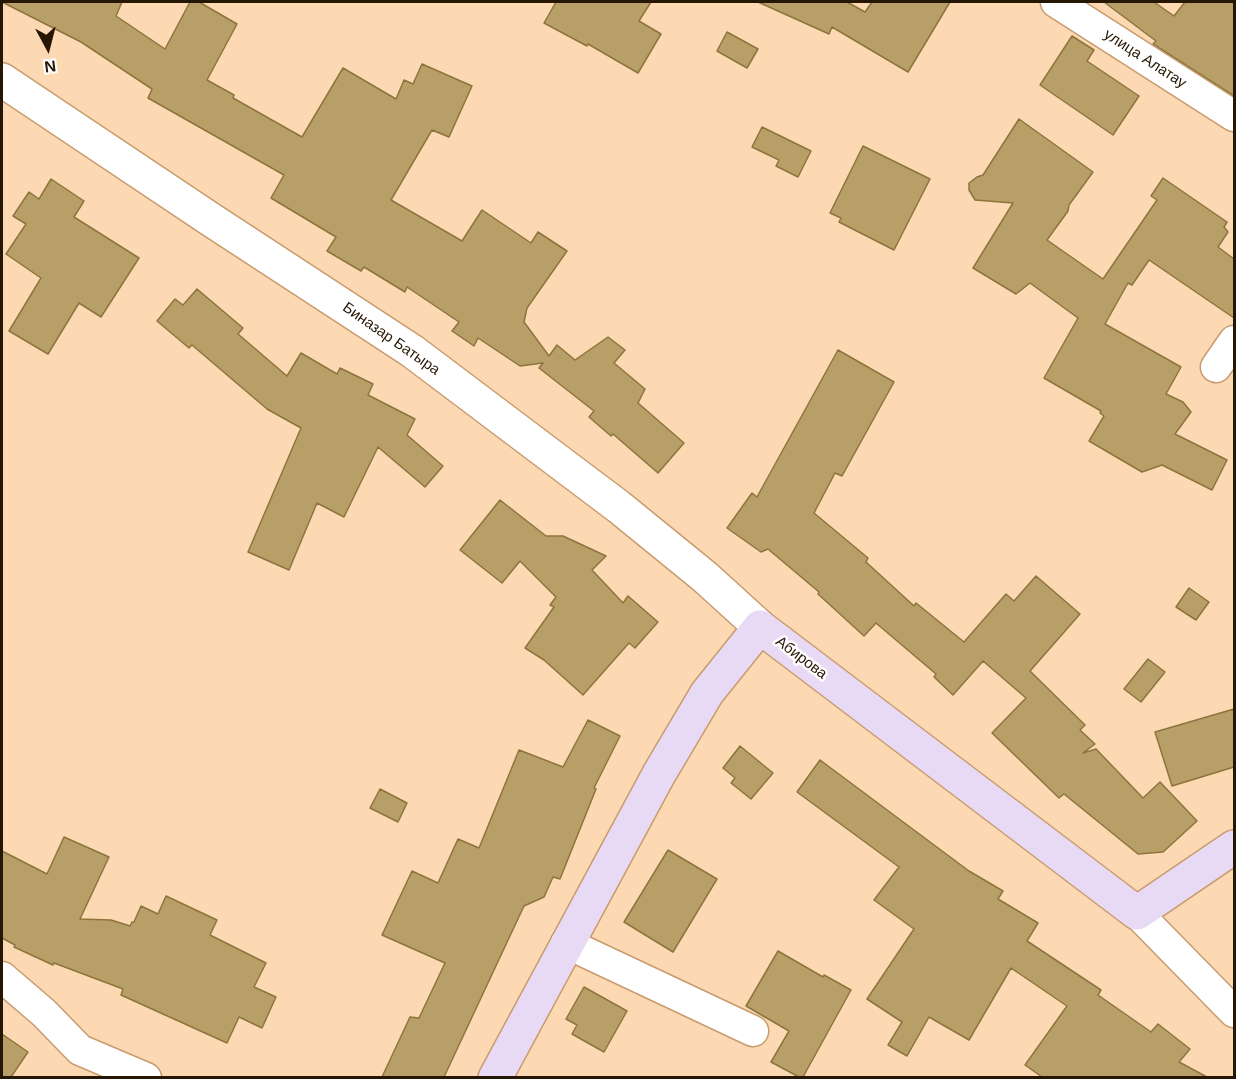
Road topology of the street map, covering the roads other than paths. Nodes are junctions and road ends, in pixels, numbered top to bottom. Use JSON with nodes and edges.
{"nodes":[{"id":1,"x":1056,"y":2,"type":"edge"},
{"id":2,"x":2,"y":80,"type":"edge"},
{"id":3,"x":1234,"y":116,"type":"edge"},
{"id":4,"x":1234,"y":341,"type":"edge"},
{"id":5,"x":1216,"y":367,"type":"dead end"},
{"id":6,"x":760,"y":627,"type":"junction"},
{"id":7,"x":1234,"y":847,"type":"edge"},
{"id":8,"x":1137,"y":913,"type":"junction"},
{"id":9,"x":566,"y":944,"type":"junction"},
{"id":10,"x":2,"y":977,"type":"edge"},
{"id":11,"x":1234,"y":1012,"type":"edge"},
{"id":12,"x":753,"y":1031,"type":"dead end"},
{"id":13,"x":146,"y":1077,"type":"edge"},
{"id":14,"x":495,"y":1077,"type":"edge"}],
"edges":[{"from":1,"to":3,"type":"street","name":"улица Алатау"},
{"from":2,"to":6,"type":"street","name":"Биназар Батыра"},
{"from":4,"to":5,"type":"street"},
{"from":6,"to":8,"type":"main road","name":"Абирова"},
{"from":6,"to":9,"type":"main road","name":"Абирова"},
{"from":7,"to":8,"type":"main road"},
{"from":8,"to":11,"type":"street"},
{"from":9,"to":12,"type":"street"},
{"from":9,"to":14,"type":"main road","name":"Абирова"},
{"from":10,"to":13,"type":"street"}]}
